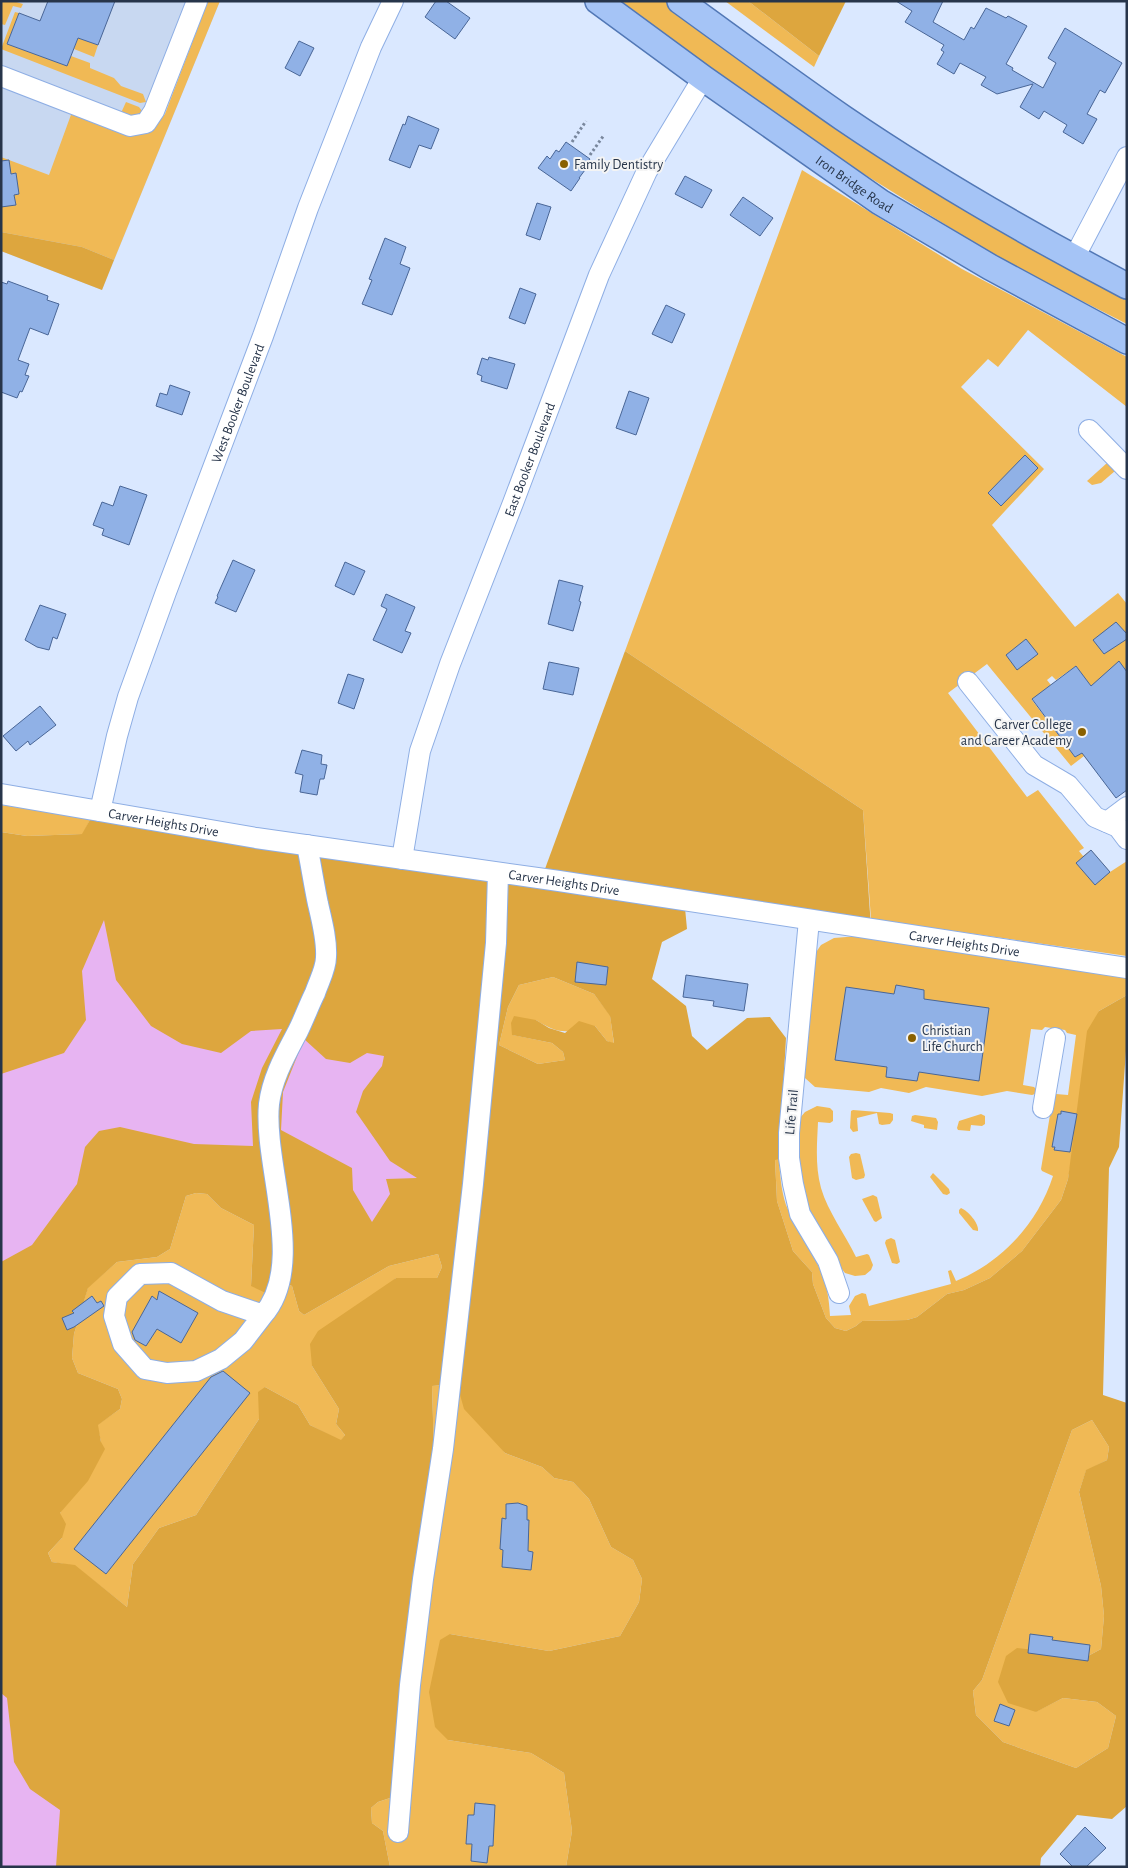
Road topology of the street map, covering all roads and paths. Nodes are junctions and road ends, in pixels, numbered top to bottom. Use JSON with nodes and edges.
{"nodes":[{"id":1,"x":197,"y":1,"type":"edge"},
{"id":2,"x":393,"y":1,"type":"edge"},
{"id":3,"x":598,"y":1,"type":"edge"},
{"id":4,"x":680,"y":1,"type":"edge"},
{"id":5,"x":1,"y":76,"type":"edge"},
{"id":6,"x":703,"y":78,"type":"junction"},
{"id":7,"x":586,"y":121,"type":"dead end"},
{"id":8,"x":604,"y":135,"type":"dead end"},
{"id":9,"x":572,"y":142,"type":"dead end"},
{"id":10,"x":590,"y":155,"type":"dead end"},
{"id":11,"x":1127,"y":157,"type":"edge"},
{"id":12,"x":1074,"y":258,"type":"junction"},
{"id":13,"x":1127,"y":286,"type":"edge"},
{"id":14,"x":1127,"y":341,"type":"edge"},
{"id":15,"x":1089,"y":430,"type":"dead end"},
{"id":16,"x":1127,"y":470,"type":"edge"},
{"id":17,"x":968,"y":682,"type":"dead end"},
{"id":18,"x":1,"y":794,"type":"edge"},
{"id":19,"x":1127,"y":807,"type":"edge"},
{"id":20,"x":100,"y":812,"type":"junction"},
{"id":21,"x":1107,"y":822,"type":"junction"},
{"id":22,"x":1127,"y":839,"type":"edge"},
{"id":23,"x":307,"y":845,"type":"junction"},
{"id":24,"x":402,"y":859,"type":"junction"},
{"id":25,"x":498,"y":873,"type":"junction"},
{"id":26,"x":809,"y":920,"type":"junction"},
{"id":27,"x":1127,"y":968,"type":"edge"},
{"id":28,"x":1055,"y":1038,"type":"dead end"},
{"id":29,"x":1043,"y":1108,"type":"dead end"},
{"id":30,"x":840,"y":1294,"type":"dead end"},
{"id":31,"x":263,"y":1314,"type":"junction"},
{"id":32,"x":398,"y":1832,"type":"dead end"}],
"edges":[{"from":1,"to":5,"type":"street"},
{"from":2,"to":20,"type":"street","name":"West Booker Boulevard"},
{"from":3,"to":6,"type":"main road","name":"Iron Bridge Road"},
{"from":4,"to":12,"type":"main road"},
{"from":6,"to":14,"type":"main road","name":"Iron Bridge Road"},
{"from":6,"to":24,"type":"street","name":"East Booker Boulevard"},
{"from":7,"to":9,"type":"path"},
{"from":8,"to":10,"type":"path"},
{"from":11,"to":12,"type":"street"},
{"from":12,"to":13,"type":"main road"},
{"from":15,"to":16,"type":"street"},
{"from":17,"to":21,"type":"street"},
{"from":18,"to":20,"type":"street","name":"Carver Heights Drive"},
{"from":19,"to":21,"type":"street"},
{"from":20,"to":23,"type":"street","name":"Carver Heights Drive"},
{"from":21,"to":22,"type":"street"},
{"from":23,"to":24,"type":"street","name":"Carver Heights Drive"},
{"from":23,"to":31,"type":"street"},
{"from":24,"to":25,"type":"street","name":"Carver Heights Drive"},
{"from":25,"to":26,"type":"street","name":"Carver Heights Drive"},
{"from":25,"to":32,"type":"street"},
{"from":26,"to":27,"type":"street","name":"Carver Heights Drive"},
{"from":26,"to":30,"type":"street","name":"Life Trail"},
{"from":28,"to":29,"type":"street"},
{"from":31,"to":31,"type":"street"}]}
